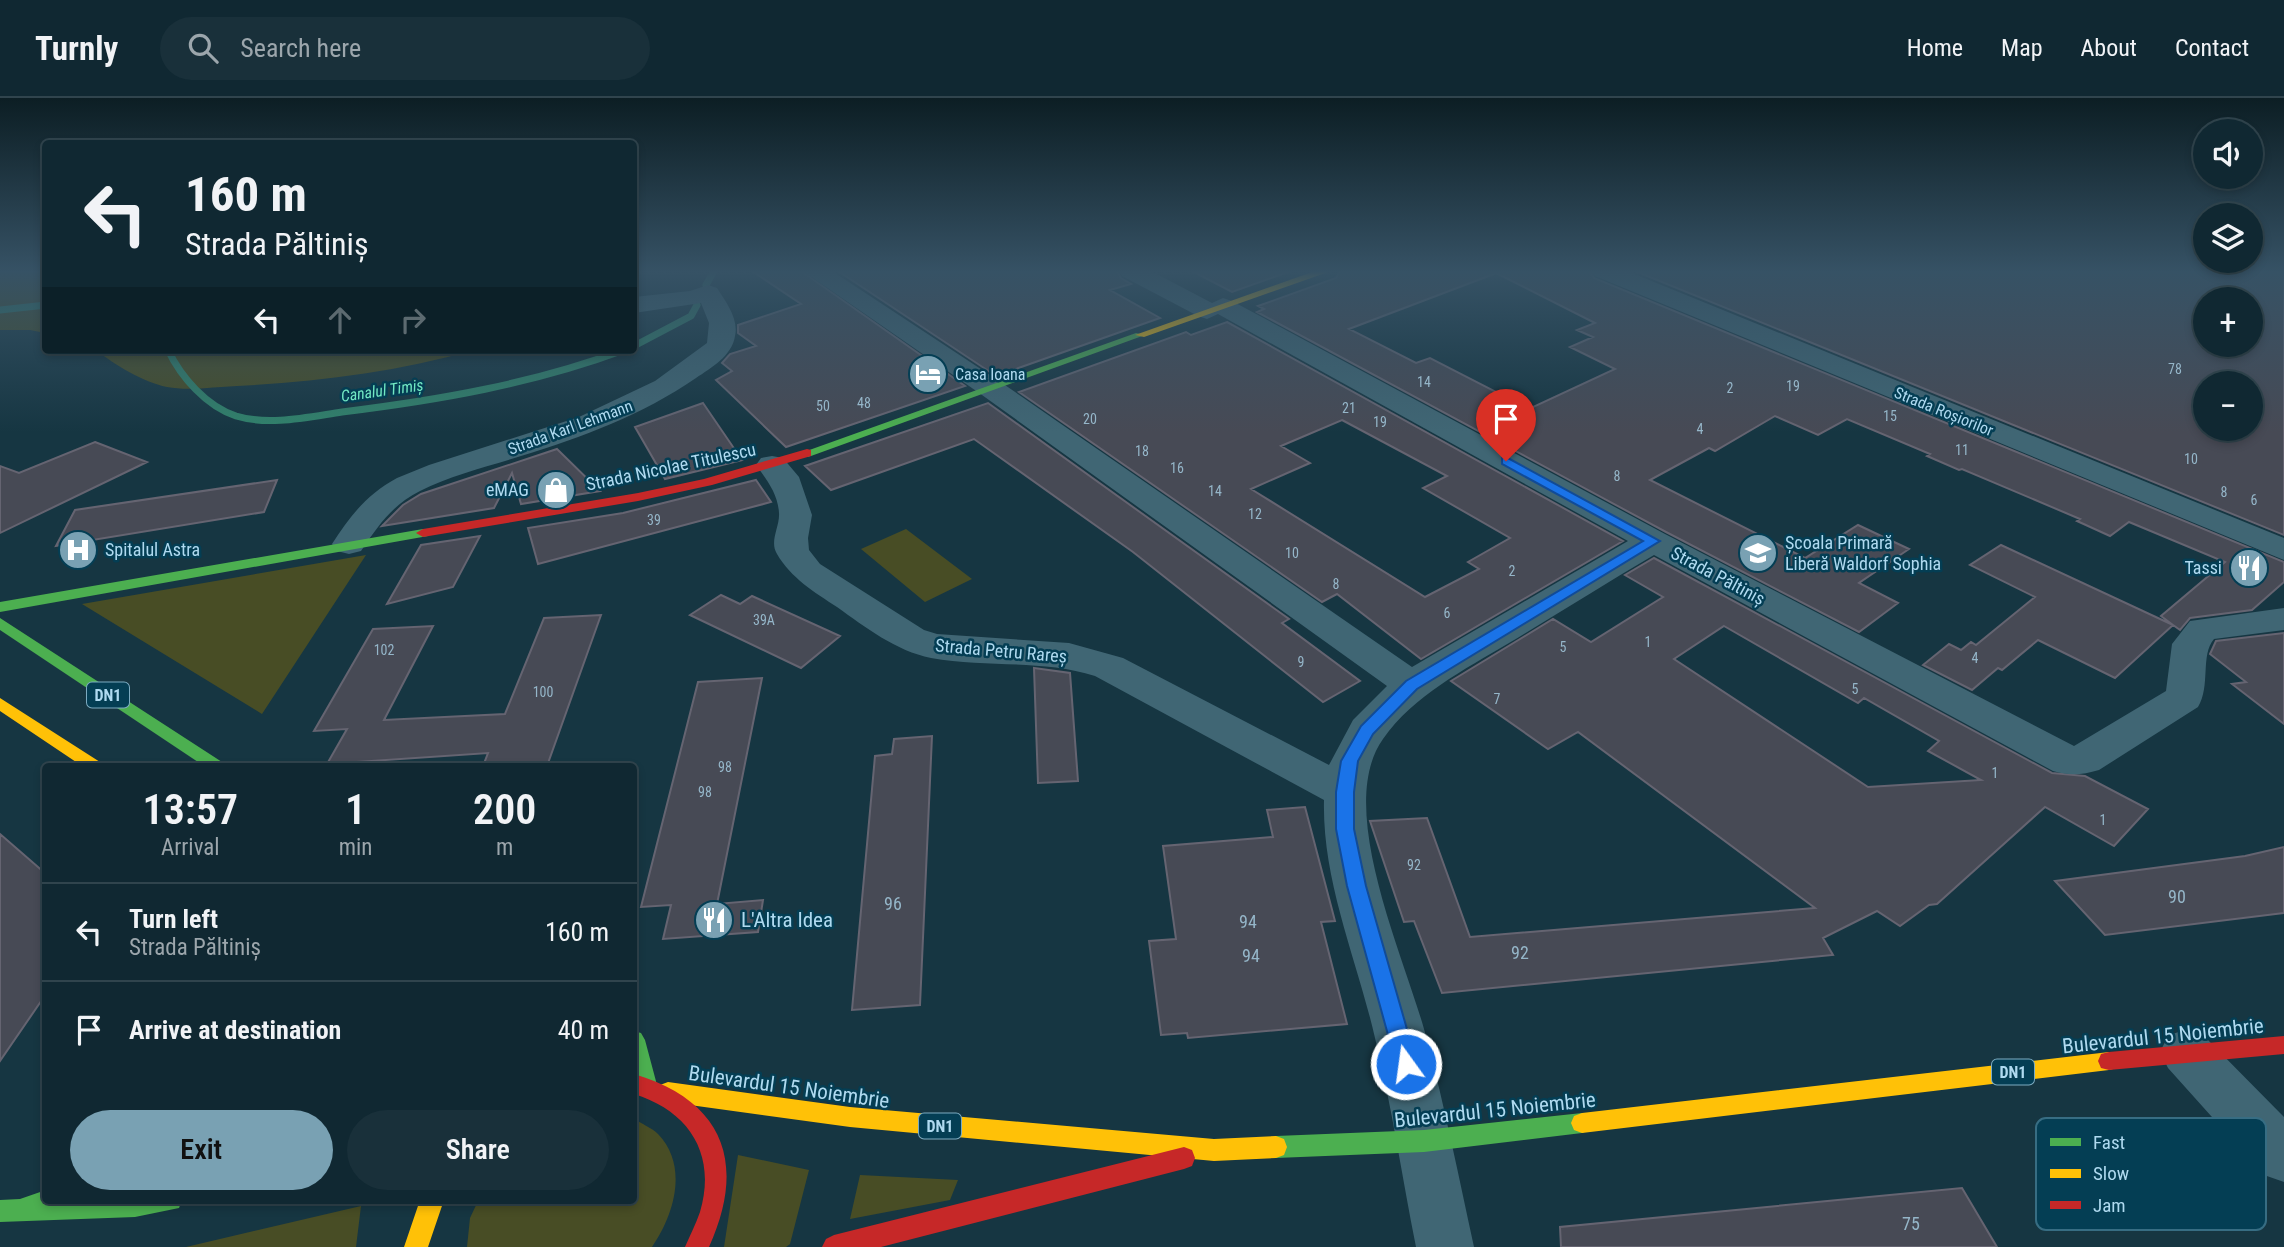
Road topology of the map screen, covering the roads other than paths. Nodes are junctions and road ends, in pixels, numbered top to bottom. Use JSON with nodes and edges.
{"nodes":[{"id":1,"x":721,"y":325,"type":"edge"},
{"id":2,"x":895,"y":325,"type":"edge"},
{"id":3,"x":1171,"y":325,"type":"edge"},
{"id":4,"x":1244,"y":325,"type":"edge"},
{"id":5,"x":1735,"y":325,"type":"edge"},
{"id":6,"x":992,"y":389,"type":"junction"},
{"id":7,"x":772,"y":464,"type":"junction"},
{"id":8,"x":1653,"y":541,"type":"junction"},
{"id":9,"x":349,"y":544,"type":"junction"},
{"id":10,"x":2284,"y":550,"type":"edge"},
{"id":11,"x":0,"y":607,"type":"edge"},
{"id":12,"x":2284,"y":619,"type":"edge"},
{"id":13,"x":0,"y":622,"type":"edge"},
{"id":14,"x":1411,"y":685,"type":"junction"},
{"id":15,"x":0,"y":703,"type":"edge"},
{"id":16,"x":90,"y":763,"type":"edge"},
{"id":17,"x":212,"y":763,"type":"edge"},
{"id":18,"x":1345,"y":792,"type":"junction"},
{"id":19,"x":2284,"y":1045,"type":"edge"},
{"id":20,"x":2186,"y":1052,"type":"junction"},
{"id":21,"x":637,"y":1062,"type":"edge"},
{"id":22,"x":640,"y":1084,"type":"edge"},
{"id":23,"x":668,"y":1092,"type":"junction"},
{"id":24,"x":2248,"y":1118,"type":"edge"},
{"id":25,"x":2266,"y":1137,"type":"edge"},
{"id":26,"x":1424,"y":1141,"type":"junction"},
{"id":27,"x":1214,"y":1150,"type":"junction"},
{"id":28,"x":2284,"y":1156,"type":"edge"},
{"id":29,"x":42,"y":1202,"type":"edge"},
{"id":30,"x":147,"y":1204,"type":"edge"},
{"id":31,"x":431,"y":1204,"type":"edge"},
{"id":32,"x":21,"y":1210,"type":"junction"},
{"id":33,"x":0,"y":1211,"type":"edge"},
{"id":34,"x":416,"y":1247,"type":"edge"},
{"id":35,"x":697,"y":1247,"type":"edge"},
{"id":36,"x":834,"y":1247,"type":"edge"},
{"id":37,"x":1445,"y":1247,"type":"edge"}],
"edges":[{"from":1,"to":9,"type":"street","name":"Strada Karl Lehmann"},
{"from":2,"to":6,"type":"street"},
{"from":3,"to":6,"type":"main road","name":"Strada Nicolae Titulescu"},
{"from":4,"to":8,"type":"street","name":"Strada Păltiniș"},
{"from":5,"to":10,"type":"street","name":"Strada Roșiorilor"},
{"from":6,"to":7,"type":"main road","name":"Strada Nicolae Titulescu"},
{"from":6,"to":14,"type":"street"},
{"from":7,"to":9,"type":"main road","name":"Strada Nicolae Titulescu"},
{"from":7,"to":18,"type":"street","name":"Strada Petru Rareș"},
{"from":8,"to":12,"type":"street","name":"Strada Păltiniș"},
{"from":8,"to":14,"type":"street"},
{"from":9,"to":11,"type":"main road","name":"Strada Nicolae Titulescu"},
{"from":13,"to":17,"type":"main road","number":"DN1"},
{"from":14,"to":18,"type":"street"},
{"from":15,"to":16,"type":"main road"},
{"from":18,"to":26,"type":"street"},
{"from":19,"to":20,"type":"main road","name":"Bulevardul 15 Noiembrie","number":"DN1"},
{"from":20,"to":24,"type":"street"},
{"from":20,"to":26,"type":"main road","name":"Bulevardul 15 Noiembrie","number":"DN1"},
{"from":21,"to":22,"type":"main road"},
{"from":22,"to":23,"type":"main road"},
{"from":23,"to":27,"type":"main road","name":"Bulevardul 15 Noiembrie","number":"DN1"},
{"from":23,"to":35,"type":"main road"},
{"from":25,"to":28,"type":"street"},
{"from":26,"to":27,"type":"main road","name":"Bulevardul 15 Noiembrie","number":"DN1"},
{"from":26,"to":37,"type":"street"},
{"from":27,"to":36,"type":"main road"},
{"from":29,"to":32,"type":"main road"},
{"from":30,"to":32,"type":"main road"},
{"from":31,"to":34,"type":"main road"},
{"from":32,"to":33,"type":"main road"}]}
